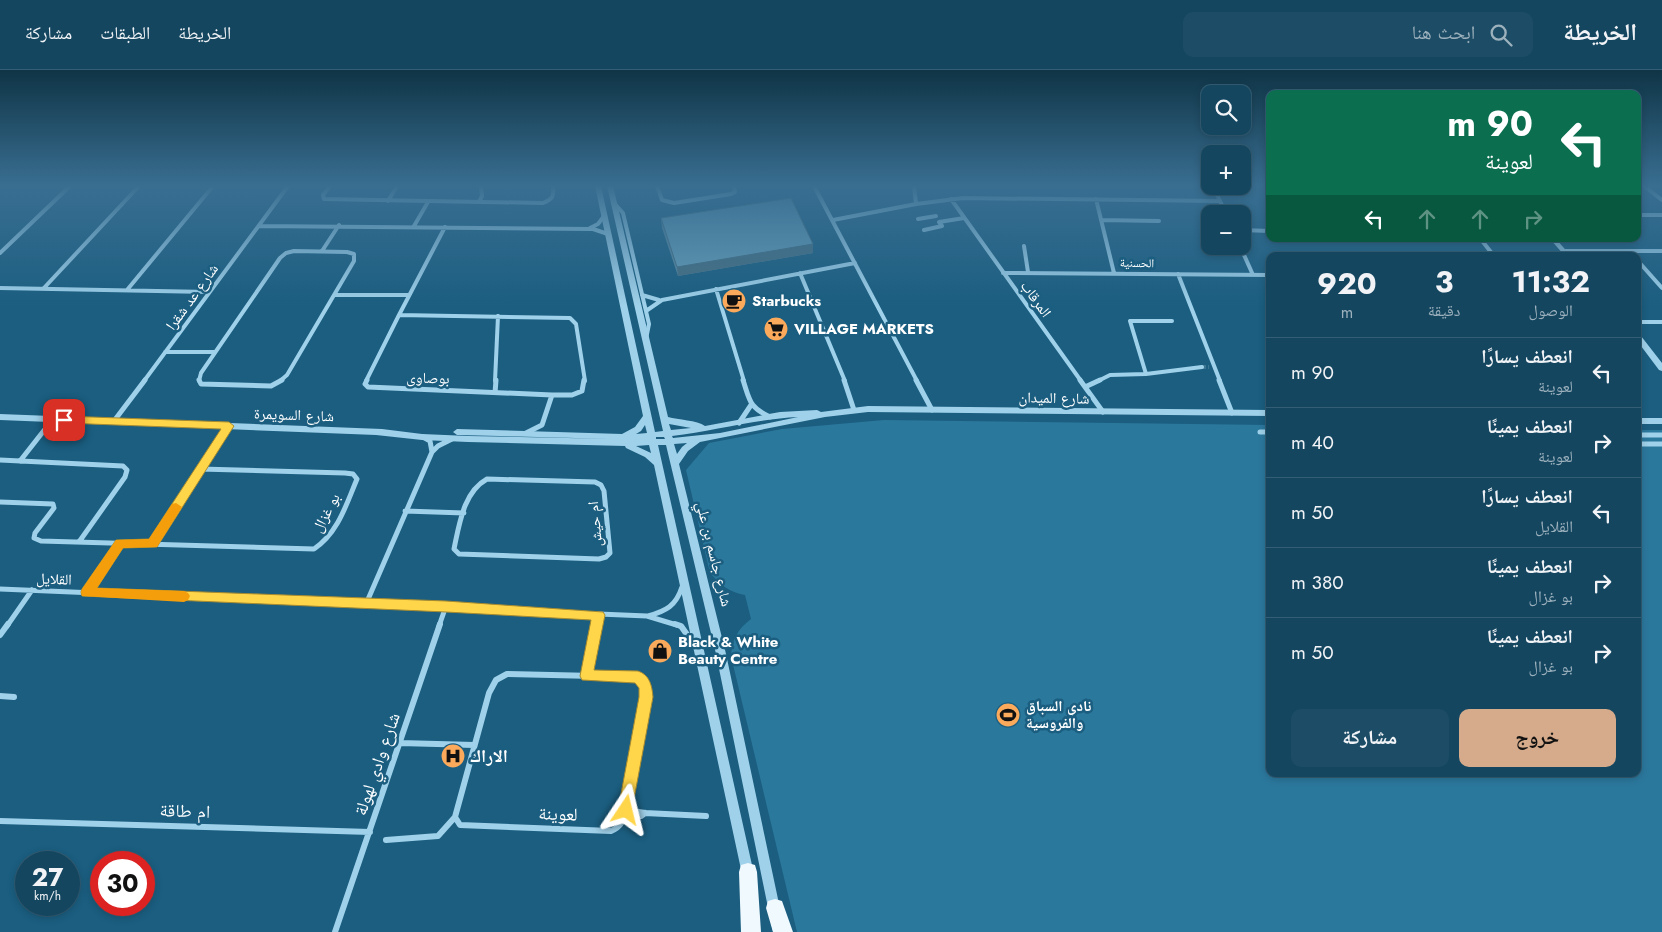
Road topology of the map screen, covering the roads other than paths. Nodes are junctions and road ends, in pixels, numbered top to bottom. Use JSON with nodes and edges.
{"nodes":[{"id":1,"x":28,"y":226,"type":"edge"},
{"id":2,"x":102,"y":226,"type":"edge"},
{"id":3,"x":180,"y":226,"type":"edge"},
{"id":4,"x":258,"y":226,"type":"edge"},
{"id":5,"x":337,"y":226,"type":"edge"},
{"id":6,"x":421,"y":226,"type":"edge"},
{"id":7,"x":593,"y":226,"type":"edge"},
{"id":8,"x":606,"y":226,"type":"edge"},
{"id":9,"x":620,"y":226,"type":"edge"},
{"id":10,"x":626,"y":226,"type":"edge"},
{"id":11,"x":835,"y":226,"type":"edge"},
{"id":12,"x":941,"y":226,"type":"edge"},
{"id":13,"x":970,"y":226,"type":"edge"},
{"id":14,"x":1103,"y":226,"type":"edge"},
{"id":15,"x":445,"y":227,"type":"junction"},
{"id":16,"x":587,"y":229,"type":"junction"},
{"id":17,"x":924,"y":230,"type":"dead end"},
{"id":18,"x":1251,"y":230,"type":"edge"},
{"id":19,"x":1266,"y":230,"type":"edge"},
{"id":20,"x":608,"y":234,"type":"junction"},
{"id":21,"x":1483,"y":242,"type":"dead end"},
{"id":22,"x":1556,"y":242,"type":"edge"},
{"id":23,"x":1024,"y":246,"type":"dead end"},
{"id":24,"x":322,"y":251,"type":"junction"},
{"id":25,"x":1628,"y":251,"type":"joint"},
{"id":26,"x":1662,"y":251,"type":"edge"},
{"id":27,"x":1491,"y":252,"type":"edge"},
{"id":28,"x":1564,"y":252,"type":"edge"},
{"id":29,"x":1607,"y":252,"type":"edge"},
{"id":30,"x":0,"y":253,"type":"edge"},
{"id":31,"x":1244,"y":255,"type":"edge"},
{"id":32,"x":855,"y":263,"type":"junction"},
{"id":33,"x":1641,"y":265,"type":"edge"},
{"id":34,"x":1028,"y":272,"type":"junction"},
{"id":35,"x":800,"y":273,"type":"junction"},
{"id":36,"x":1003,"y":273,"type":"junction"},
{"id":37,"x":1114,"y":273,"type":"junction"},
{"id":38,"x":1178,"y":274,"type":"junction"},
{"id":39,"x":1253,"y":275,"type":"junction"},
{"id":40,"x":1266,"y":275,"type":"edge"},
{"id":41,"x":1661,"y":286,"type":"edge"},
{"id":42,"x":0,"y":288,"type":"edge"},
{"id":43,"x":43,"y":289,"type":"junction"},
{"id":44,"x":127,"y":290,"type":"junction"},
{"id":45,"x":716,"y":290,"type":"junction"},
{"id":46,"x":210,"y":292,"type":"junction"},
{"id":47,"x":335,"y":295,"type":"junction"},
{"id":48,"x":409,"y":295,"type":"junction"},
{"id":49,"x":642,"y":296,"type":"junction"},
{"id":50,"x":662,"y":300,"type":"junction"},
{"id":51,"x":646,"y":312,"type":"junction"},
{"id":52,"x":399,"y":315,"type":"junction"},
{"id":53,"x":498,"y":316,"type":"junction"},
{"id":54,"x":1172,"y":321,"type":"dead end"},
{"id":55,"x":1641,"y":322,"type":"edge"},
{"id":56,"x":1662,"y":322,"type":"edge"},
{"id":57,"x":646,"y":340,"type":"junction"},
{"id":58,"x":1641,"y":342,"type":"edge"},
{"id":59,"x":165,"y":352,"type":"junction"},
{"id":60,"x":215,"y":352,"type":"junction"},
{"id":61,"x":1202,"y":367,"type":"tunnel mouth"},
{"id":62,"x":1662,"y":368,"type":"edge"},
{"id":63,"x":1146,"y":374,"type":"junction"},
{"id":64,"x":1085,"y":387,"type":"junction"},
{"id":65,"x":495,"y":393,"type":"junction"},
{"id":66,"x":552,"y":395,"type":"junction"},
{"id":67,"x":751,"y":405,"type":"junction"},
{"id":68,"x":854,"y":410,"type":"junction"},
{"id":69,"x":932,"y":410,"type":"junction"},
{"id":70,"x":1103,"y":412,"type":"junction"},
{"id":71,"x":837,"y":413,"type":"junction"},
{"id":72,"x":1232,"y":413,"type":"junction"},
{"id":73,"x":1266,"y":413,"type":"edge"},
{"id":74,"x":0,"y":417,"type":"edge"},
{"id":75,"x":647,"y":417,"type":"junction"},
{"id":76,"x":770,"y":417,"type":"junction"},
{"id":77,"x":53,"y":419,"type":"junction"},
{"id":78,"x":664,"y":419,"type":"junction"},
{"id":79,"x":1641,"y":420,"type":"edge"},
{"id":80,"x":114,"y":421,"type":"junction"},
{"id":81,"x":1662,"y":421,"type":"edge"},
{"id":82,"x":738,"y":423,"type":"junction"},
{"id":83,"x":542,"y":425,"type":"junction"},
{"id":84,"x":229,"y":426,"type":"junction"},
{"id":85,"x":716,"y":427,"type":"junction"},
{"id":86,"x":377,"y":432,"type":"junction"},
{"id":87,"x":1260,"y":432,"type":"dead end"},
{"id":88,"x":1266,"y":432,"type":"edge"},
{"id":89,"x":526,"y":433,"type":"junction"},
{"id":90,"x":552,"y":434,"type":"junction"},
{"id":91,"x":1641,"y":435,"type":"edge"},
{"id":92,"x":1662,"y":435,"type":"edge"},
{"id":93,"x":424,"y":437,"type":"junction"},
{"id":94,"x":457,"y":438,"type":"junction"},
{"id":95,"x":669,"y":438,"type":"junction"},
{"id":96,"x":652,"y":439,"type":"junction"},
{"id":97,"x":701,"y":439,"type":"junction"},
{"id":98,"x":620,"y":440,"type":"junction"},
{"id":99,"x":1641,"y":444,"type":"edge"},
{"id":100,"x":1662,"y":444,"type":"edge"},
{"id":101,"x":432,"y":452,"type":"junction"},
{"id":102,"x":0,"y":460,"type":"edge"},
{"id":103,"x":20,"y":461,"type":"junction"},
{"id":104,"x":675,"y":463,"type":"junction"},
{"id":105,"x":659,"y":465,"type":"junction"},
{"id":106,"x":200,"y":469,"type":"junction"},
{"id":107,"x":0,"y":502,"type":"edge"},
{"id":108,"x":405,"y":511,"type":"junction"},
{"id":109,"x":464,"y":513,"type":"junction"},
{"id":110,"x":78,"y":542,"type":"junction"},
{"id":111,"x":120,"y":543,"type":"junction"},
{"id":112,"x":153,"y":544,"type":"junction"},
{"id":113,"x":684,"y":580,"type":"junction"},
{"id":114,"x":0,"y":589,"type":"edge"},
{"id":115,"x":32,"y":590,"type":"junction"},
{"id":116,"x":87,"y":592,"type":"junction"},
{"id":117,"x":366,"y":604,"type":"junction"},
{"id":118,"x":446,"y":606,"type":"junction"},
{"id":119,"x":599,"y":615,"type":"junction"},
{"id":120,"x":647,"y":616,"type":"junction"},
{"id":121,"x":0,"y":635,"type":"edge"},
{"id":122,"x":699,"y":654,"type":"junction"},
{"id":123,"x":586,"y":676,"type":"junction"},
{"id":124,"x":0,"y":696,"type":"edge"},
{"id":125,"x":14,"y":697,"type":"dead end"},
{"id":126,"x":400,"y":743,"type":"junction"},
{"id":127,"x":474,"y":745,"type":"junction"},
{"id":128,"x":625,"y":813,"type":"junction"},
{"id":129,"x":706,"y":816,"type":"dead end"},
{"id":130,"x":455,"y":817,"type":"junction"},
{"id":131,"x":0,"y":821,"type":"edge"},
{"id":132,"x":370,"y":832,"type":"junction"},
{"id":133,"x":386,"y":840,"type":"dead end"},
{"id":134,"x":748,"y":872,"type":"junction"},
{"id":135,"x":776,"y":908,"type":"joint"},
{"id":136,"x":336,"y":932,"type":"edge"},
{"id":137,"x":751,"y":932,"type":"edge"},
{"id":138,"x":758,"y":932,"type":"edge"},
{"id":139,"x":781,"y":932,"type":"edge"}],
"edges":[{"from":1,"to":30,"type":"street"},
{"from":2,"to":43,"type":"street"},
{"from":3,"to":44,"type":"street"},
{"from":4,"to":46,"type":"street","name":"شارع عد شقرا"},
{"from":5,"to":24,"type":"street"},
{"from":6,"to":15,"type":"street"},
{"from":7,"to":16,"type":"street"},
{"from":8,"to":20,"type":"street"},
{"from":9,"to":57,"type":"street","name":"شارع جاسم بن علي"},
{"from":10,"to":49,"type":"street"},
{"from":11,"to":32,"type":"street"},
{"from":12,"to":17,"type":"street"},
{"from":13,"to":36,"type":"street","name":"المرقاب"},
{"from":14,"to":37,"type":"street"},
{"from":15,"to":16,"type":"street"},
{"from":15,"to":48,"type":"street","name":"بوصاوى"},
{"from":16,"to":20,"type":"street"},
{"from":18,"to":19,"type":"street"},
{"from":20,"to":75,"type":"street"},
{"from":21,"to":27,"type":"street"},
{"from":22,"to":28,"type":"street"},
{"from":23,"to":34,"type":"street"},
{"from":24,"to":47,"type":"street"},
{"from":24,"to":60,"type":"street"},
{"from":25,"to":26,"type":"street"},
{"from":25,"to":29,"type":"street"},
{"from":31,"to":39,"type":"street"},
{"from":32,"to":35,"type":"street"},
{"from":32,"to":69,"type":"street"},
{"from":33,"to":41,"type":"street"},
{"from":34,"to":36,"type":"street","name":"الحسنية"},
{"from":34,"to":37,"type":"street","name":"الحسنية"},
{"from":35,"to":45,"type":"street"},
{"from":35,"to":68,"type":"street"},
{"from":36,"to":64,"type":"street","name":"المرقاب"},
{"from":37,"to":38,"type":"street","name":"الحسنية"},
{"from":38,"to":39,"type":"street","name":"الحسنية"},
{"from":38,"to":72,"type":"street"},
{"from":39,"to":40,"type":"street","name":"الحسنية"},
{"from":42,"to":43,"type":"street"},
{"from":43,"to":44,"type":"street"},
{"from":44,"to":46,"type":"street"},
{"from":45,"to":50,"type":"street"},
{"from":45,"to":67,"type":"street"},
{"from":46,"to":59,"type":"street","name":"شارع عد شقرا"},
{"from":47,"to":48,"type":"street"},
{"from":47,"to":60,"type":"street"},
{"from":48,"to":52,"type":"street","name":"بوصاوى"},
{"from":49,"to":50,"type":"street"},
{"from":49,"to":51,"type":"street"},
{"from":50,"to":51,"type":"street"},
{"from":51,"to":57,"type":"street"},
{"from":52,"to":53,"type":"street"},
{"from":52,"to":65,"type":"street","name":"بوصاوى"},
{"from":53,"to":65,"type":"street"},
{"from":53,"to":66,"type":"street","name":"بوصاوى"},
{"from":54,"to":63,"type":"street"},
{"from":55,"to":56,"type":"street"},
{"from":57,"to":78,"type":"street","name":"شارع جاسم بن علي"},
{"from":58,"to":62,"type":"street"},
{"from":59,"to":60,"type":"street"},
{"from":59,"to":80,"type":"street","name":"شارع عد شقرا"},
{"from":61,"to":63,"type":"street"},
{"from":63,"to":64,"type":"street"},
{"from":64,"to":70,"type":"street","name":"المرقاب"},
{"from":65,"to":66,"type":"street","name":"بوصاوى"},
{"from":66,"to":83,"type":"street"},
{"from":67,"to":76,"type":"street"},
{"from":67,"to":82,"type":"street"},
{"from":68,"to":69,"type":"street","name":"شارع الميدان"},
{"from":68,"to":71,"type":"street","name":"شارع الميدان"},
{"from":69,"to":70,"type":"street","name":"شارع الميدان"},
{"from":70,"to":72,"type":"street","name":"شارع الميدان"},
{"from":71,"to":76,"type":"street","name":"شارع الميدان"},
{"from":71,"to":97,"type":"street","name":"شارع الميدان"},
{"from":72,"to":73,"type":"street","name":"شارع الميدان"},
{"from":74,"to":77,"type":"street","name":"شارع السويمرة"},
{"from":75,"to":96,"type":"street"},
{"from":75,"to":98,"type":"street"},
{"from":76,"to":82,"type":"street","name":"شارع الميدان"},
{"from":77,"to":80,"type":"street","name":"شارع السويمرة"},
{"from":77,"to":103,"type":"street"},
{"from":78,"to":85,"type":"street"},
{"from":78,"to":95,"type":"street","name":"شارع جاسم بن علي"},
{"from":79,"to":81,"type":"street"},
{"from":80,"to":84,"type":"street","name":"شارع السويمرة"},
{"from":82,"to":85,"type":"street","name":"شارع الميدان"},
{"from":83,"to":89,"type":"street"},
{"from":83,"to":90,"type":"street"},
{"from":84,"to":86,"type":"street","name":"شارع السويمرة"},
{"from":84,"to":106,"type":"street"},
{"from":85,"to":95,"type":"street","name":"شارع الميدان"},
{"from":86,"to":89,"type":"street","name":"شارع السويمرة"},
{"from":86,"to":93,"type":"street","name":"شارع السويمرة"},
{"from":87,"to":88,"type":"street"},
{"from":89,"to":90,"type":"street","name":"شارع السويمرة"},
{"from":90,"to":98,"type":"street","name":"شارع السويمرة"},
{"from":91,"to":92,"type":"street"},
{"from":93,"to":94,"type":"street","name":"شارع السويمرة"},
{"from":93,"to":101,"type":"street"},
{"from":94,"to":98,"type":"street","name":"شارع السويمرة"},
{"from":94,"to":101,"type":"street"},
{"from":95,"to":96,"type":"street","name":"شارع السويمرة"},
{"from":95,"to":97,"type":"street","name":"شارع الميدان"},
{"from":95,"to":104,"type":"street","name":"شارع جاسم بن علي"},
{"from":96,"to":98,"type":"street","name":"شارع السويمرة"},
{"from":96,"to":105,"type":"street"},
{"from":97,"to":104,"type":"street"},
{"from":98,"to":105,"type":"street"},
{"from":99,"to":100,"type":"street"},
{"from":101,"to":108,"type":"street"},
{"from":102,"to":103,"type":"street"},
{"from":103,"to":110,"type":"street"},
{"from":104,"to":135,"type":"street","name":"شارع جاسم بن علي"},
{"from":105,"to":113,"type":"street"},
{"from":106,"to":112,"type":"street"},
{"from":106,"to":112,"type":"street","name":"بو غزال"},
{"from":107,"to":110,"type":"street","name":"بو غزال"},
{"from":108,"to":109,"type":"street"},
{"from":108,"to":117,"type":"street"},
{"from":109,"to":109,"type":"street","name":"ام حيش"},
{"from":110,"to":111,"type":"street","name":"بو غزال"},
{"from":111,"to":112,"type":"street","name":"بو غزال"},
{"from":111,"to":116,"type":"street"},
{"from":113,"to":120,"type":"street","name":"القلايل"},
{"from":113,"to":122,"type":"street"},
{"from":114,"to":115,"type":"street","name":"القلايل"},
{"from":115,"to":116,"type":"street","name":"القلايل"},
{"from":115,"to":121,"type":"street"},
{"from":116,"to":117,"type":"street","name":"القلايل"},
{"from":117,"to":118,"type":"street","name":"القلايل"},
{"from":118,"to":119,"type":"street","name":"القلايل"},
{"from":118,"to":126,"type":"street","name":"شارع وادي لهولة"},
{"from":119,"to":120,"type":"street","name":"القلايل"},
{"from":119,"to":123,"type":"street"},
{"from":120,"to":122,"type":"street","name":"القلايل"},
{"from":122,"to":134,"type":"street"},
{"from":123,"to":127,"type":"street"},
{"from":123,"to":128,"type":"street"},
{"from":124,"to":125,"type":"street"},
{"from":126,"to":127,"type":"street"},
{"from":126,"to":132,"type":"street","name":"شارع وادي لهولة"},
{"from":127,"to":130,"type":"street"},
{"from":128,"to":129,"type":"street"},
{"from":128,"to":130,"type":"street","name":"لعوينة"},
{"from":130,"to":133,"type":"street"},
{"from":131,"to":132,"type":"street","name":"ام طاقة"},
{"from":132,"to":136,"type":"street","name":"شارع وادي لهولة"},
{"from":134,"to":137,"type":"highway"},
{"from":134,"to":138,"type":"street"},
{"from":135,"to":139,"type":"highway"}]}
